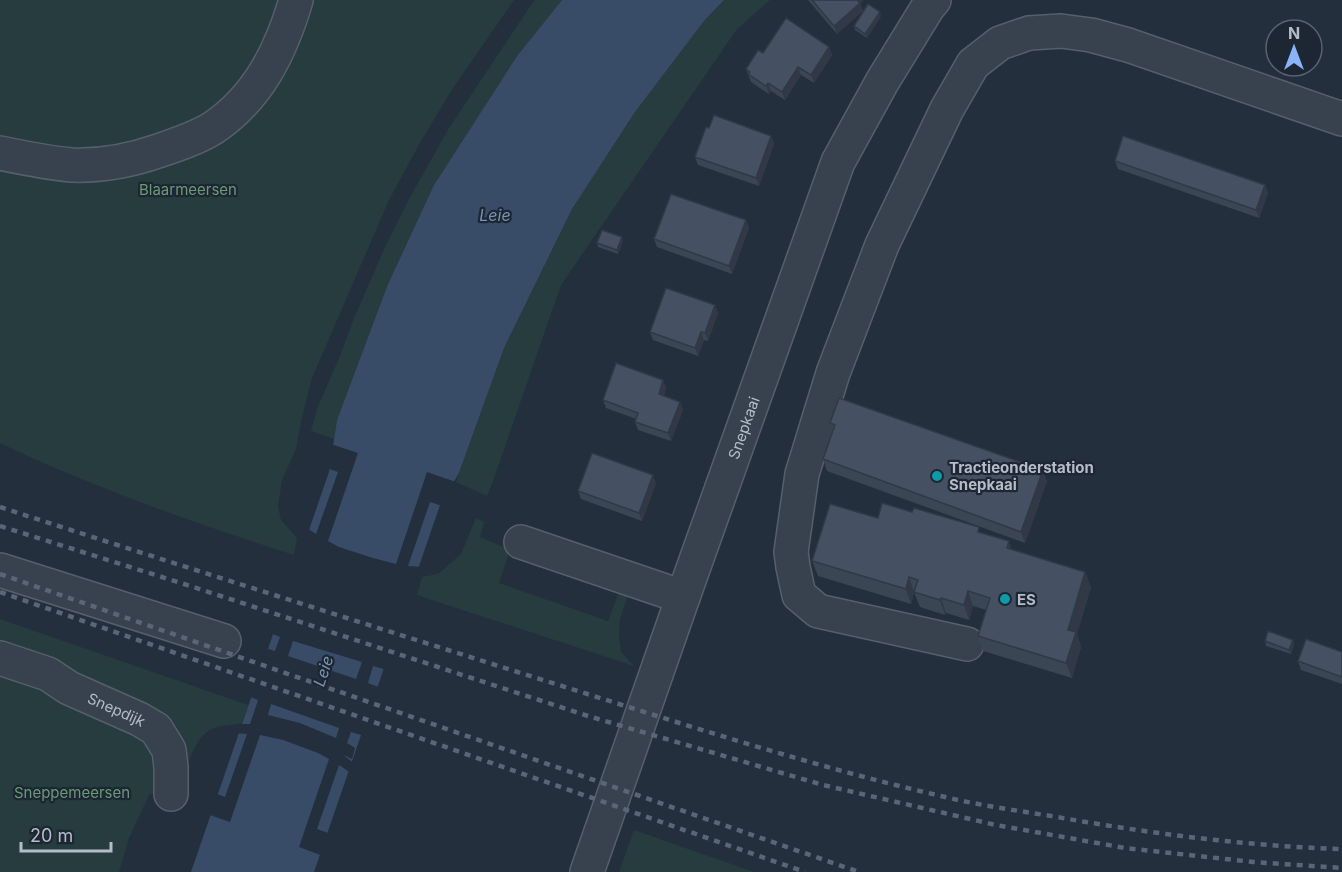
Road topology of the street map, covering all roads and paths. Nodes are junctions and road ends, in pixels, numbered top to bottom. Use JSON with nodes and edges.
{"nodes":[{"id":1,"x":296,"y":0,"type":"edge"},
{"id":2,"x":934,"y":0,"type":"edge"},
{"id":3,"x":1342,"y":119,"type":"edge"},
{"id":4,"x":0,"y":153,"type":"edge"},
{"id":5,"x":520,"y":542,"type":"dead end"},
{"id":6,"x":0,"y":570,"type":"edge"},
{"id":7,"x":683,"y":597,"type":"junction"},
{"id":8,"x":224,"y":640,"type":"dead end"},
{"id":9,"x":967,"y":644,"type":"dead end"},
{"id":10,"x":0,"y":658,"type":"edge"},
{"id":11,"x":171,"y":794,"type":"dead end"},
{"id":12,"x":587,"y":872,"type":"edge"}],
"edges":[{"from":1,"to":4,"type":"street"},
{"from":2,"to":7,"type":"street","name":"Snepkaai"},
{"from":3,"to":9,"type":"street"},
{"from":5,"to":7,"type":"street"},
{"from":6,"to":8,"type":"street"},
{"from":7,"to":12,"type":"street","name":"Snepkaai"},
{"from":10,"to":11,"type":"street","name":"Snepdijk"}]}
